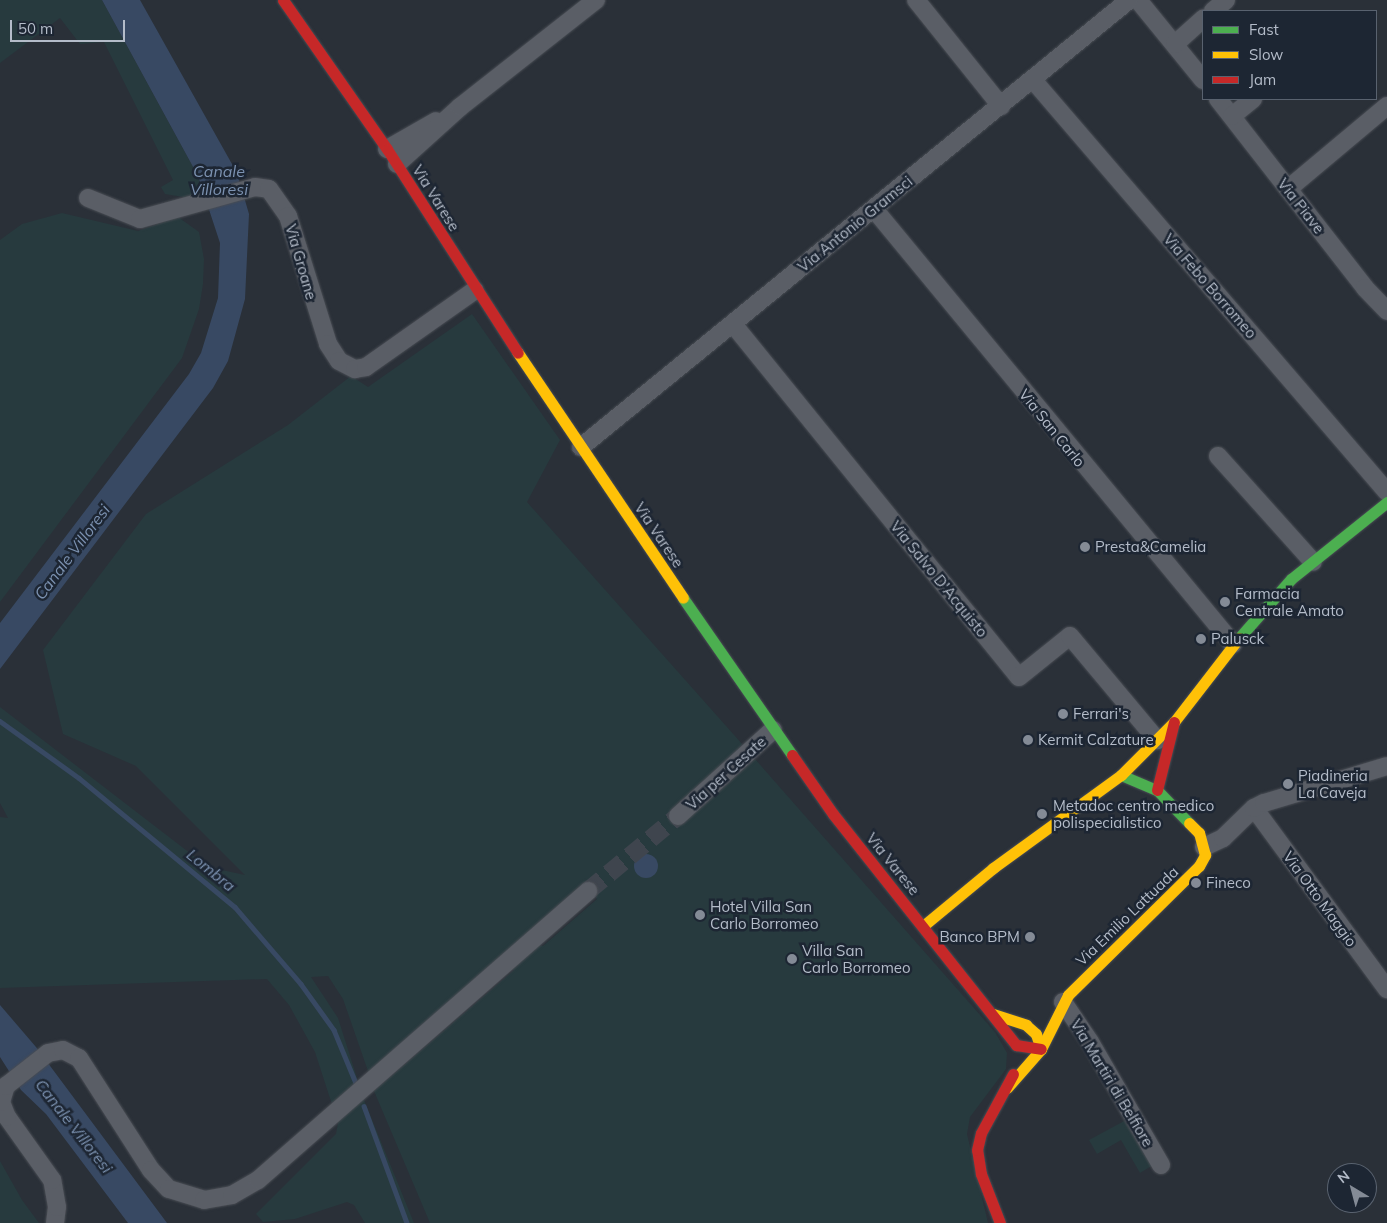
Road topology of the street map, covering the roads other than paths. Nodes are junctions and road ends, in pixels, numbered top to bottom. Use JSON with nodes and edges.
{"nodes":[{"id":1,"x":283,"y":0,"type":"edge"},
{"id":2,"x":596,"y":0,"type":"edge"},
{"id":3,"x":916,"y":0,"type":"edge"},
{"id":4,"x":1129,"y":0,"type":"edge"},
{"id":5,"x":1138,"y":0,"type":"edge"},
{"id":6,"x":1226,"y":0,"type":"edge"},
{"id":7,"x":1214,"y":10,"type":"edge"},
{"id":8,"x":1202,"y":20,"type":"edge"},
{"id":9,"x":1175,"y":44,"type":"junction"},
{"id":10,"x":1202,"y":79,"type":"edge"},
{"id":11,"x":1033,"y":80,"type":"junction"},
{"id":12,"x":1219,"y":100,"type":"edge"},
{"id":13,"x":1252,"y":100,"type":"edge"},
{"id":14,"x":1001,"y":106,"type":"junction"},
{"id":15,"x":1387,"y":106,"type":"edge"},
{"id":16,"x":1232,"y":116,"type":"junction"},
{"id":17,"x":392,"y":156,"type":"junction"},
{"id":18,"x":1288,"y":189,"type":"junction"},
{"id":19,"x":88,"y":198,"type":"dead end"},
{"id":20,"x":874,"y":209,"type":"junction"},
{"id":21,"x":475,"y":290,"type":"junction"},
{"id":22,"x":1387,"y":311,"type":"edge"},
{"id":23,"x":733,"y":324,"type":"junction"},
{"id":24,"x":581,"y":447,"type":"junction"},
{"id":25,"x":1218,"y":456,"type":"dead end"},
{"id":26,"x":1387,"y":492,"type":"edge"},
{"id":27,"x":1387,"y":502,"type":"edge"},
{"id":28,"x":1313,"y":562,"type":"junction"},
{"id":29,"x":1233,"y":644,"type":"junction"},
{"id":30,"x":1174,"y":722,"type":"junction"},
{"id":31,"x":773,"y":730,"type":"junction"},
{"id":32,"x":1157,"y":740,"type":"junction"},
{"id":33,"x":1167,"y":756,"type":"junction"},
{"id":34,"x":1387,"y":766,"type":"edge"},
{"id":35,"x":1122,"y":775,"type":"junction"},
{"id":36,"x":1157,"y":790,"type":"junction"},
{"id":37,"x":1254,"y":808,"type":"junction"},
{"id":38,"x":678,"y":816,"type":"tunnel mouth"},
{"id":39,"x":1204,"y":847,"type":"junction"},
{"id":40,"x":588,"y":891,"type":"tunnel mouth"},
{"id":41,"x":923,"y":926,"type":"junction"},
{"id":42,"x":1387,"y":989,"type":"edge"},
{"id":43,"x":1063,"y":1002,"type":"junction"},
{"id":44,"x":993,"y":1014,"type":"junction"},
{"id":45,"x":1016,"y":1045,"type":"junction"},
{"id":46,"x":1041,"y":1049,"type":"junction"},
{"id":47,"x":1007,"y":1088,"type":"junction"},
{"id":48,"x":1161,"y":1165,"type":"dead end"},
{"id":49,"x":55,"y":1223,"type":"edge"},
{"id":50,"x":1000,"y":1223,"type":"edge"}],
"edges":[{"from":1,"to":17,"type":"street","name":"Via Varese"},
{"from":2,"to":17,"type":"street"},
{"from":3,"to":14,"type":"street"},
{"from":4,"to":11,"type":"street","name":"Via Antonio Gramsci"},
{"from":5,"to":9,"type":"street"},
{"from":6,"to":7,"type":"street"},
{"from":8,"to":9,"type":"street"},
{"from":9,"to":10,"type":"street"},
{"from":11,"to":14,"type":"street","name":"Via Antonio Gramsci"},
{"from":11,"to":26,"type":"street","name":"Via Febo Borromeo"},
{"from":12,"to":16,"type":"street","name":"Via Piave"},
{"from":13,"to":16,"type":"street"},
{"from":14,"to":20,"type":"street","name":"Via Antonio Gramsci"},
{"from":15,"to":18,"type":"street"},
{"from":16,"to":18,"type":"street","name":"Via Piave"},
{"from":17,"to":21,"type":"street","name":"Via Varese"},
{"from":18,"to":22,"type":"street","name":"Via Piave"},
{"from":19,"to":21,"type":"street","name":"Via Groane"},
{"from":20,"to":23,"type":"street","name":"Via Antonio Gramsci"},
{"from":20,"to":29,"type":"street","name":"Via San Carlo"},
{"from":21,"to":24,"type":"street","name":"Via Varese"},
{"from":23,"to":24,"type":"street","name":"Via Antonio Gramsci"},
{"from":23,"to":32,"type":"street","name":"Via Salvo D'Acquisto"},
{"from":24,"to":31,"type":"street","name":"Via Varese"},
{"from":25,"to":28,"type":"street"},
{"from":27,"to":28,"type":"street"},
{"from":28,"to":29,"type":"street"},
{"from":29,"to":30,"type":"street"},
{"from":30,"to":32,"type":"street"},
{"from":30,"to":33,"type":"street"},
{"from":31,"to":38,"type":"street","name":"Via per Cesate"},
{"from":31,"to":41,"type":"street","name":"Via Varese"},
{"from":32,"to":33,"type":"street"},
{"from":32,"to":35,"type":"street"},
{"from":33,"to":36,"type":"street"},
{"from":34,"to":37,"type":"street"},
{"from":35,"to":36,"type":"street"},
{"from":35,"to":41,"type":"street"},
{"from":36,"to":39,"type":"street"},
{"from":37,"to":39,"type":"street"},
{"from":37,"to":42,"type":"street","name":"Via Otto Maggio"},
{"from":39,"to":43,"type":"street","name":"Via Emilio Lattuada"},
{"from":40,"to":49,"type":"street"},
{"from":41,"to":44,"type":"street","name":"Via Varese"},
{"from":43,"to":46,"type":"street","name":"Via Emilio Lattuada"},
{"from":43,"to":48,"type":"street","name":"Via Martiri di Belfiore"},
{"from":44,"to":45,"type":"street","name":"Via Varese"},
{"from":44,"to":46,"type":"street"},
{"from":45,"to":46,"type":"street"},
{"from":45,"to":47,"type":"street"},
{"from":46,"to":47,"type":"street","name":"Via Emilio Lattuada"},
{"from":47,"to":50,"type":"street"}]}
